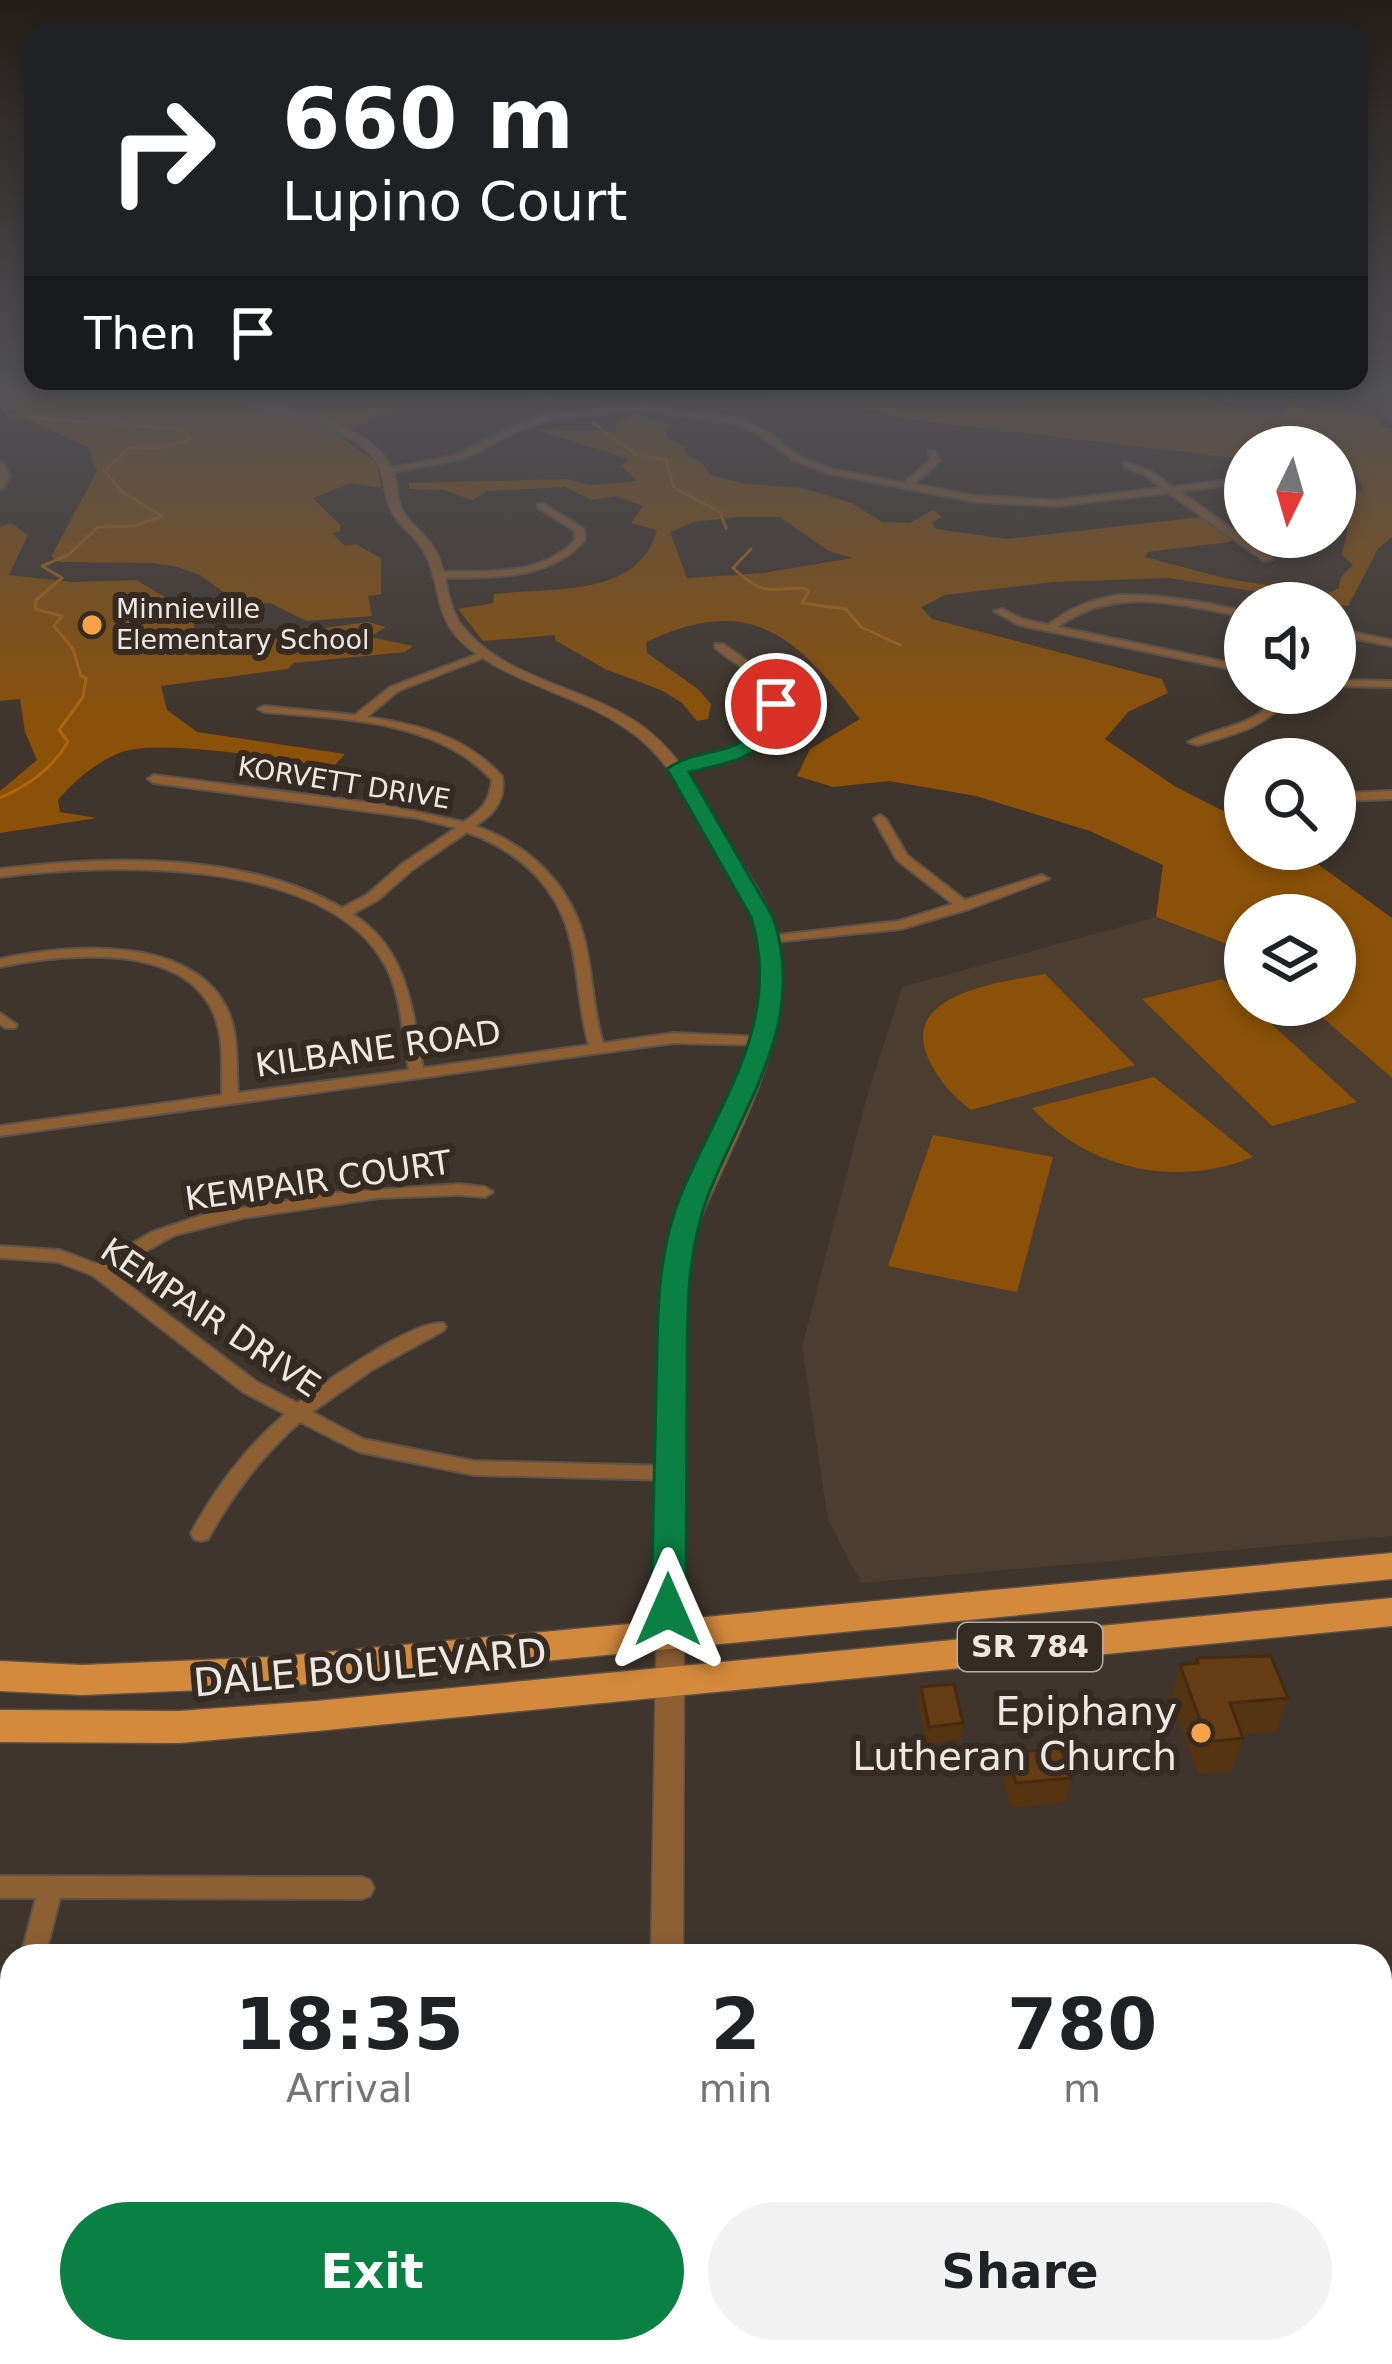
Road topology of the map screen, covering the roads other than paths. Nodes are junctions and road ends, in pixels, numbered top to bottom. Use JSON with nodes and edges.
{"nodes":[{"id":1,"x":394,"y":505,"type":"edge"},
{"id":2,"x":1193,"y":505,"type":"edge"},
{"id":3,"x":541,"y":506,"type":"dead end"},
{"id":4,"x":1268,"y":559,"type":"dead end"},
{"id":5,"x":437,"y":575,"type":"junction"},
{"id":6,"x":1224,"y":610,"type":"edge"},
{"id":7,"x":999,"y":611,"type":"dead end"},
{"id":8,"x":1050,"y":628,"type":"junction"},
{"id":9,"x":1356,"y":636,"type":"edge"},
{"id":10,"x":1392,"y":643,"type":"edge"},
{"id":11,"x":719,"y":646,"type":"dead end"},
{"id":12,"x":487,"y":655,"type":"junction"},
{"id":13,"x":1224,"y":665,"type":"edge"},
{"id":14,"x":1356,"y":683,"type":"edge"},
{"id":15,"x":1392,"y":684,"type":"edge"},
{"id":16,"x":264,"y":709,"type":"dead end"},
{"id":17,"x":1268,"y":714,"type":"edge"},
{"id":18,"x":357,"y":718,"type":"junction"},
{"id":19,"x":1194,"y":742,"type":"dead end"},
{"id":20,"x":677,"y":769,"type":"junction"},
{"id":21,"x":154,"y":779,"type":"dead end"},
{"id":22,"x":1392,"y":795,"type":"edge"},
{"id":23,"x":1356,"y":796,"type":"edge"},
{"id":24,"x":880,"y":819,"type":"dead end"},
{"id":25,"x":465,"y":827,"type":"junction"},
{"id":26,"x":0,"y":873,"type":"edge"},
{"id":27,"x":1042,"y":880,"type":"dead end"},
{"id":28,"x":964,"y":906,"type":"junction"},
{"id":29,"x":342,"y":914,"type":"junction"},
{"id":30,"x":770,"y":940,"type":"junction"},
{"id":31,"x":0,"y":963,"type":"edge"},
{"id":32,"x":765,"y":1042,"type":"junction"},
{"id":33,"x":597,"y":1048,"type":"junction"},
{"id":34,"x":417,"y":1074,"type":"junction"},
{"id":35,"x":230,"y":1099,"type":"junction"},
{"id":36,"x":0,"y":1131,"type":"edge"},
{"id":37,"x":485,"y":1192,"type":"dead end"},
{"id":38,"x":0,"y":1252,"type":"edge"},
{"id":39,"x":98,"y":1271,"type":"junction"},
{"id":40,"x":437,"y":1327,"type":"dead end"},
{"id":41,"x":295,"y":1414,"type":"junction"},
{"id":42,"x":669,"y":1473,"type":"junction"},
{"id":43,"x":201,"y":1533,"type":"dead end"},
{"id":44,"x":1392,"y":1566,"type":"edge"},
{"id":45,"x":1392,"y":1612,"type":"edge"},
{"id":46,"x":668,"y":1634,"type":"junction"},
{"id":47,"x":0,"y":1676,"type":"edge"},
{"id":48,"x":668,"y":1681,"type":"junction"},
{"id":49,"x":0,"y":1726,"type":"edge"},
{"id":50,"x":0,"y":1887,"type":"edge"},
{"id":51,"x":51,"y":1887,"type":"junction"},
{"id":52,"x":362,"y":1888,"type":"dead end"},
{"id":53,"x":36,"y":1944,"type":"edge"},
{"id":54,"x":668,"y":1944,"type":"edge"}],
"edges":[{"from":1,"to":5,"type":"street"},
{"from":2,"to":4,"type":"street"},
{"from":3,"to":5,"type":"street"},
{"from":5,"to":12,"type":"street"},
{"from":6,"to":8,"type":"street"},
{"from":7,"to":8,"type":"street"},
{"from":8,"to":13,"type":"street"},
{"from":9,"to":10,"type":"street"},
{"from":11,"to":20,"type":"street"},
{"from":12,"to":18,"type":"street"},
{"from":12,"to":20,"type":"street"},
{"from":14,"to":15,"type":"street"},
{"from":16,"to":18,"type":"street"},
{"from":17,"to":19,"type":"street"},
{"from":18,"to":25,"type":"street"},
{"from":20,"to":30,"type":"street"},
{"from":21,"to":25,"type":"street","name":"KORVETT DRIVE"},
{"from":22,"to":23,"type":"street"},
{"from":24,"to":28,"type":"street"},
{"from":25,"to":29,"type":"street"},
{"from":25,"to":33,"type":"street","name":"KORVETT DRIVE"},
{"from":26,"to":29,"type":"street"},
{"from":27,"to":28,"type":"street"},
{"from":28,"to":30,"type":"street"},
{"from":29,"to":34,"type":"street"},
{"from":30,"to":32,"type":"street"},
{"from":31,"to":35,"type":"street"},
{"from":32,"to":33,"type":"street","name":"KILBANE ROAD"},
{"from":32,"to":42,"type":"street"},
{"from":33,"to":34,"type":"street","name":"KILBANE ROAD"},
{"from":34,"to":35,"type":"street","name":"KILBANE ROAD"},
{"from":35,"to":36,"type":"street","name":"KILBANE ROAD"},
{"from":37,"to":39,"type":"street","name":"KEMPAIR COURT"},
{"from":38,"to":39,"type":"street","name":"KEMPAIR DRIVE"},
{"from":39,"to":41,"type":"street","name":"KEMPAIR DRIVE"},
{"from":40,"to":41,"type":"street"},
{"from":41,"to":42,"type":"street","name":"KEMPAIR DRIVE"},
{"from":41,"to":43,"type":"street"},
{"from":42,"to":46,"type":"street"},
{"from":44,"to":46,"type":"main road","name":"DALE BOULEVARD","number":"SR 784"},
{"from":45,"to":48,"type":"main road","name":"DALE BOULEVARD","number":"SR 784"},
{"from":46,"to":47,"type":"main road","name":"DALE BOULEVARD","number":"SR 784"},
{"from":46,"to":48,"type":"street"},
{"from":48,"to":49,"type":"main road","name":"DALE BOULEVARD","number":"SR 784"},
{"from":48,"to":54,"type":"street"},
{"from":50,"to":51,"type":"street"},
{"from":51,"to":52,"type":"street"},
{"from":51,"to":53,"type":"street"}]}
